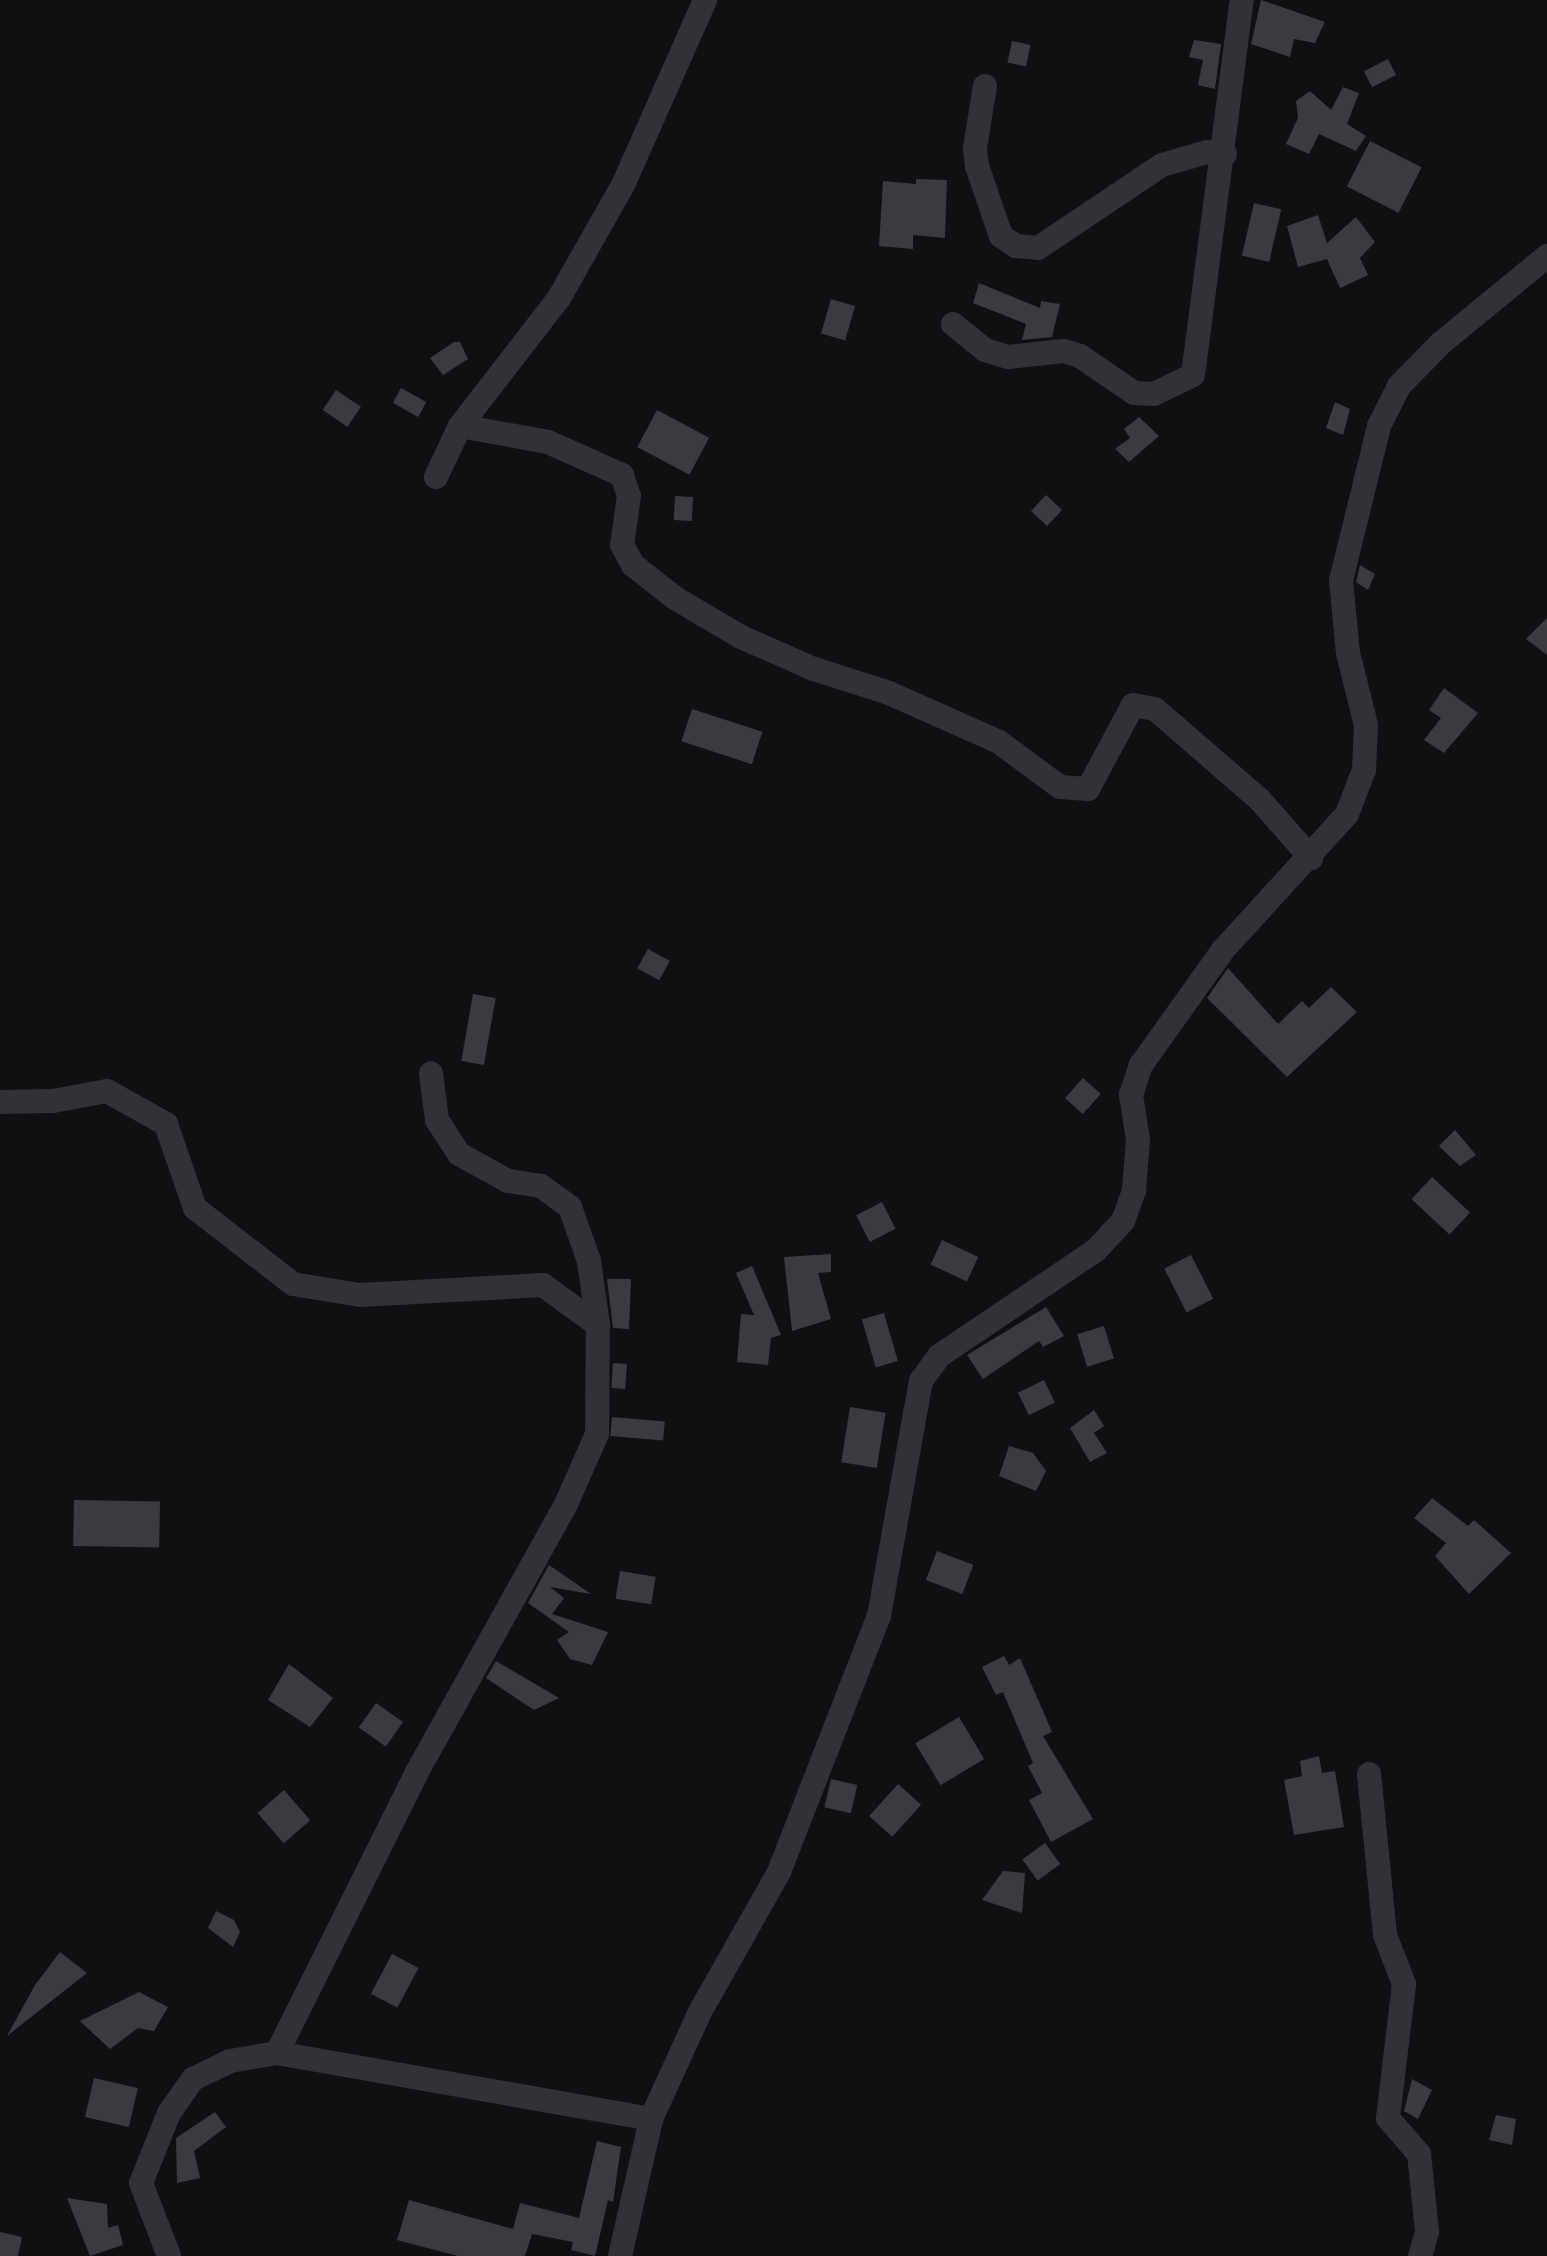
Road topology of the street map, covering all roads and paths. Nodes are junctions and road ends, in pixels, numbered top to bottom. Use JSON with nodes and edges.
{"nodes":[{"id":1,"x":705,"y":0,"type":"edge"},
{"id":2,"x":1242,"y":0,"type":"edge"},
{"id":3,"x":985,"y":86,"type":"dead end"},
{"id":4,"x":1225,"y":154,"type":"junction"},
{"id":5,"x":1547,"y":256,"type":"edge"},
{"id":6,"x":953,"y":324,"type":"dead end"},
{"id":7,"x":460,"y":426,"type":"junction"},
{"id":8,"x":436,"y":477,"type":"dead end"},
{"id":9,"x":1311,"y":858,"type":"junction"},
{"id":10,"x":431,"y":1073,"type":"dead end"},
{"id":11,"x":0,"y":1102,"type":"edge"},
{"id":12,"x":598,"y":1325,"type":"junction"},
{"id":13,"x":1369,"y":1774,"type":"dead end"},
{"id":14,"x":277,"y":2053,"type":"junction"},
{"id":15,"x":651,"y":2119,"type":"junction"},
{"id":16,"x":169,"y":2256,"type":"edge"},
{"id":17,"x":620,"y":2256,"type":"edge"},
{"id":18,"x":1420,"y":2256,"type":"edge"}],
"edges":[{"from":1,"to":7,"type":"street"},
{"from":2,"to":4,"type":"street"},
{"from":3,"to":4,"type":"street"},
{"from":4,"to":6,"type":"street"},
{"from":5,"to":9,"type":"street"},
{"from":7,"to":8,"type":"street"},
{"from":7,"to":9,"type":"street"},
{"from":9,"to":15,"type":"street"},
{"from":10,"to":12,"type":"street"},
{"from":11,"to":12,"type":"street"},
{"from":12,"to":14,"type":"street"},
{"from":13,"to":18,"type":"street"},
{"from":14,"to":15,"type":"street"},
{"from":14,"to":16,"type":"street"},
{"from":15,"to":17,"type":"street"}]}
